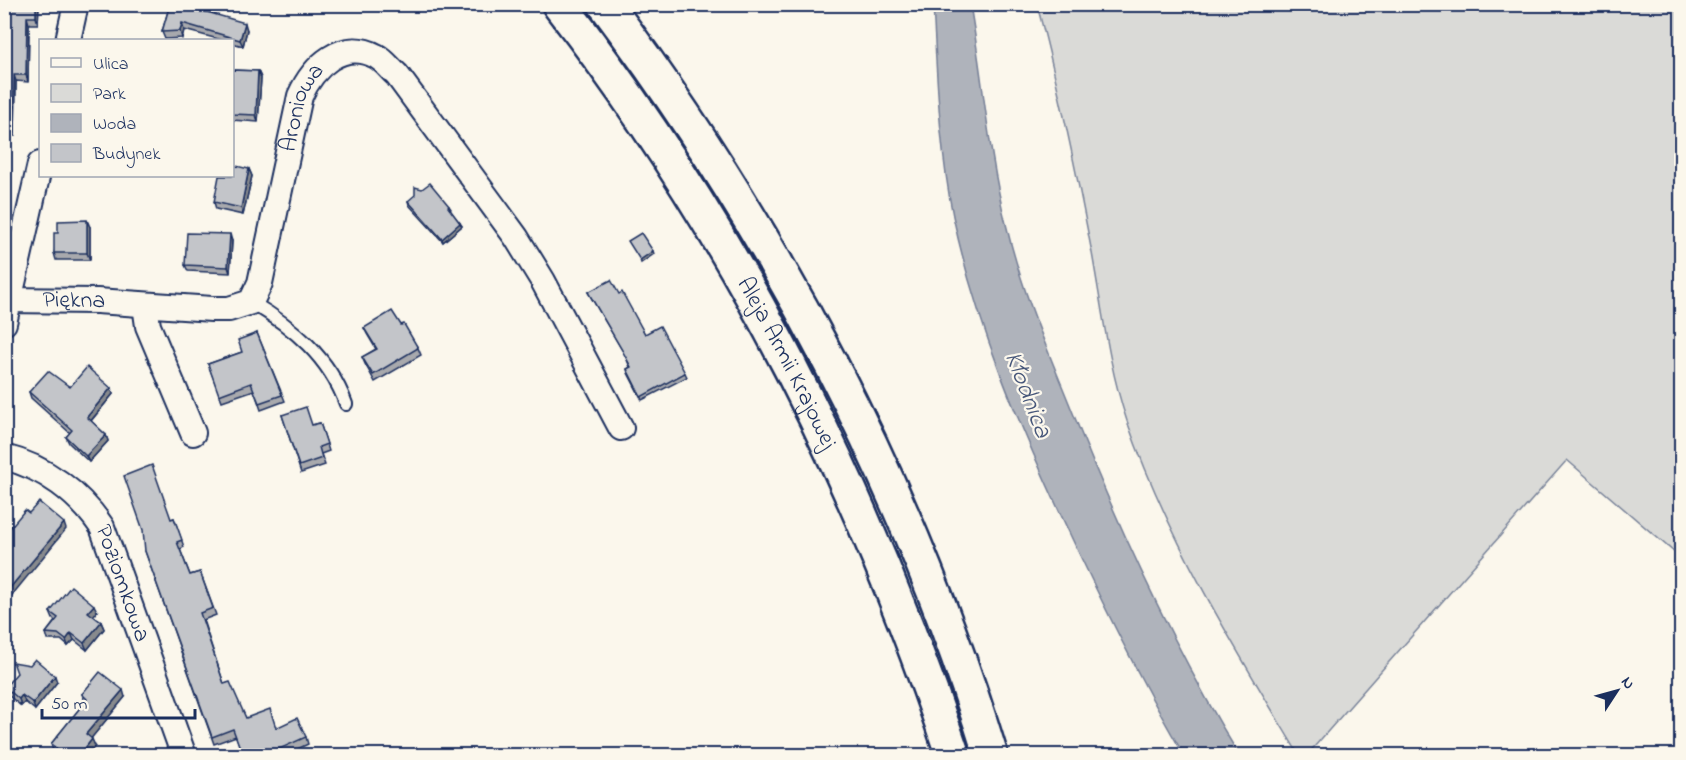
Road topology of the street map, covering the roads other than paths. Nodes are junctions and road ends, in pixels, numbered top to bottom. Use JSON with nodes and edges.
{"nodes":[{"id":1,"x":76,"y":4,"type":"edge"},
{"id":2,"x":559,"y":4,"type":"edge"},
{"id":3,"x":605,"y":4,"type":"edge"},
{"id":4,"x":68,"y":39,"type":"edge"},
{"id":5,"x":39,"y":168,"type":"edge"},
{"id":6,"x":251,"y":302,"type":"junction"},
{"id":7,"x":145,"y":305,"type":"junction"},
{"id":8,"x":6,"y":308,"type":"edge"},
{"id":9,"x":346,"y":404,"type":"dead end"},
{"id":10,"x":621,"y":428,"type":"dead end"},
{"id":11,"x":193,"y":433,"type":"dead end"},
{"id":12,"x":4,"y":456,"type":"edge"},
{"id":13,"x":184,"y":756,"type":"edge"},
{"id":14,"x":953,"y":756,"type":"edge"},
{"id":15,"x":991,"y":756,"type":"edge"}],
"edges":[{"from":1,"to":4,"type":"street"},
{"from":2,"to":14,"type":"main road","name":"Aleja Armii Krajowej"},
{"from":3,"to":15,"type":"main road","name":"Aleja Armii Krajowej"},
{"from":5,"to":8,"type":"street"},
{"from":6,"to":7,"type":"street"},
{"from":6,"to":9,"type":"lane"},
{"from":6,"to":10,"type":"street","name":"Aroniowa"},
{"from":7,"to":8,"type":"street","name":"Piękna"},
{"from":7,"to":11,"type":"street"},
{"from":12,"to":13,"type":"street","name":"Poziomkowa"}]}
